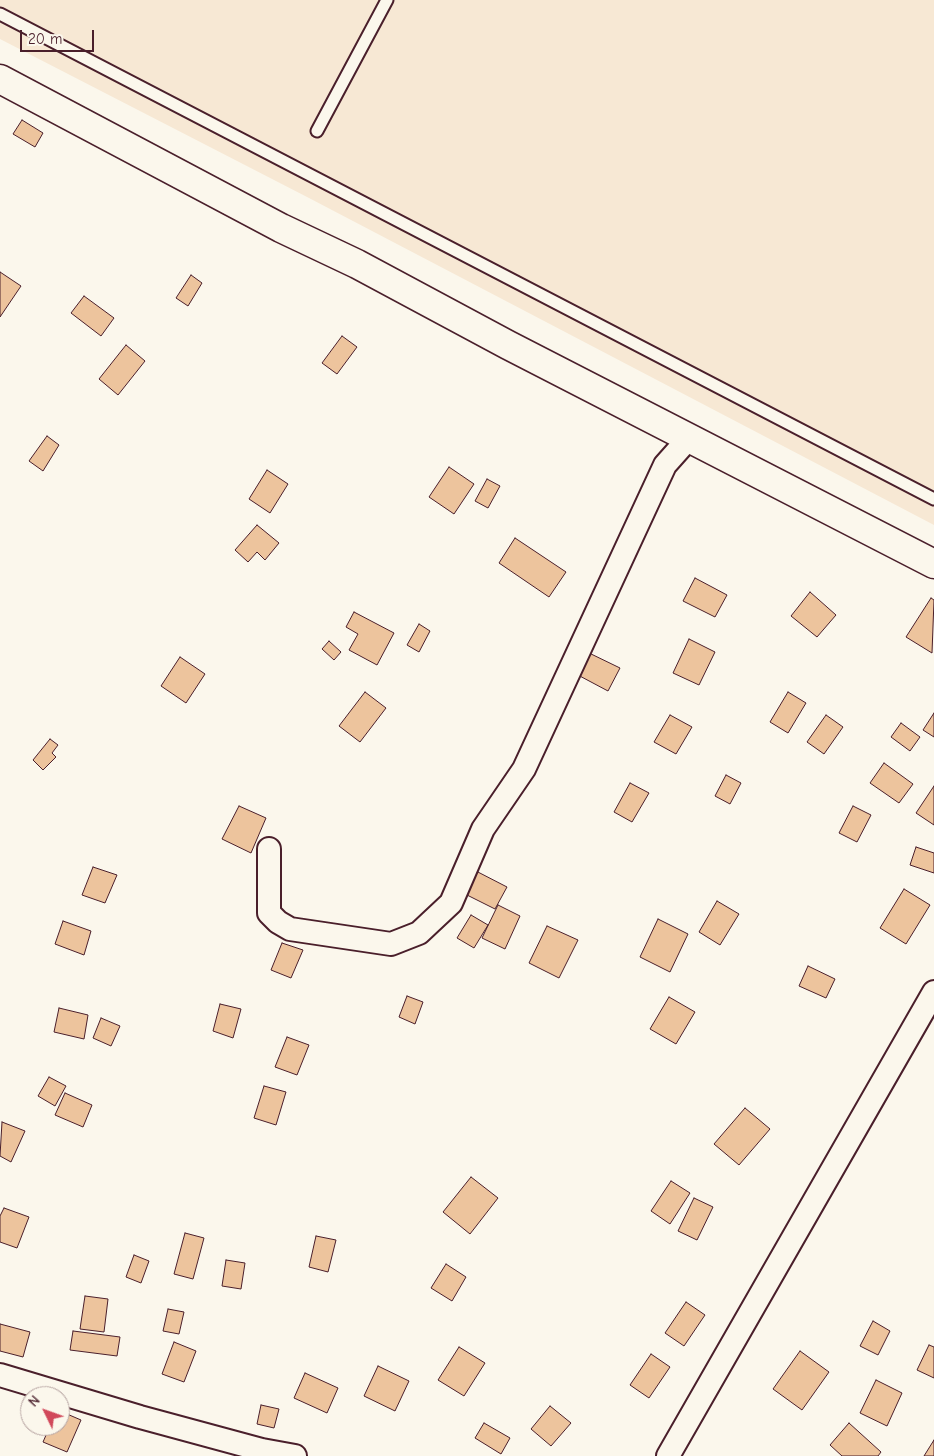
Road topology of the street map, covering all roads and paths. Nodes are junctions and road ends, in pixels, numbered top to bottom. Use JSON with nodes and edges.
{"nodes":[{"id":1,"x":387,"y":0,"type":"edge"},
{"id":2,"x":0,"y":14,"type":"edge"},
{"id":3,"x":0,"y":79,"type":"edge"},
{"id":4,"x":318,"y":131,"type":"dead end"},
{"id":5,"x":689,"y":438,"type":"junction"},
{"id":6,"x":934,"y":499,"type":"edge"},
{"id":7,"x":934,"y":564,"type":"edge"},
{"id":8,"x":269,"y":849,"type":"dead end"},
{"id":9,"x":934,"y":992,"type":"edge"},
{"id":10,"x":0,"y":1375,"type":"edge"},
{"id":11,"x":295,"y":1456,"type":"edge"},
{"id":12,"x":668,"y":1456,"type":"edge"}],
"edges":[{"from":1,"to":4,"type":"lane"},
{"from":2,"to":6,"type":"lane"},
{"from":3,"to":5,"type":"street"},
{"from":5,"to":7,"type":"street"},
{"from":5,"to":8,"type":"street"},
{"from":9,"to":12,"type":"street"},
{"from":10,"to":11,"type":"street"}]}
